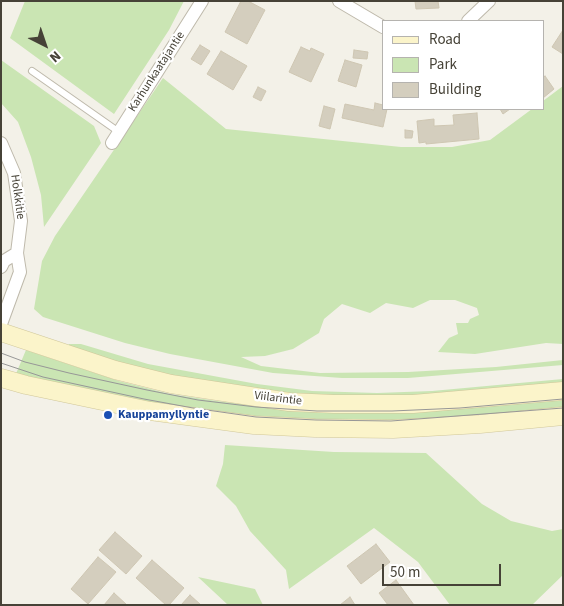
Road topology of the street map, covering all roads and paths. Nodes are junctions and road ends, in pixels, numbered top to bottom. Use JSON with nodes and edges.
{"nodes":[{"id":1,"x":202,"y":1,"type":"edge"},
{"id":2,"x":339,"y":1,"type":"edge"},
{"id":3,"x":489,"y":1,"type":"edge"},
{"id":4,"x":469,"y":20,"type":"edge"},
{"id":5,"x":382,"y":25,"type":"edge"},
{"id":6,"x":32,"y":72,"type":"dead end"},
{"id":7,"x":115,"y":138,"type":"joint"},
{"id":8,"x":1,"y":142,"type":"edge"},
{"id":9,"x":17,"y":253,"type":"junction"},
{"id":10,"x":1,"y":267,"type":"edge"},
{"id":11,"x":1,"y":324,"type":"edge"},
{"id":12,"x":1,"y":332,"type":"edge"},
{"id":13,"x":1,"y":378,"type":"edge"},
{"id":14,"x":563,"y":391,"type":"edge"},
{"id":15,"x":563,"y":416,"type":"edge"}],
"edges":[{"from":1,"to":7,"type":"street","name":"Karhunkaatajantie"},
{"from":2,"to":5,"type":"street"},
{"from":3,"to":4,"type":"street"},
{"from":6,"to":7,"type":"lane"},
{"from":8,"to":9,"type":"street","name":"Holkkitie"},
{"from":9,"to":10,"type":"street"},
{"from":9,"to":11,"type":"street","name":"Holkkitie"},
{"from":12,"to":14,"type":"main road","name":"Viilarintie"},
{"from":13,"to":15,"type":"main road","name":"Viilarintie"}]}
